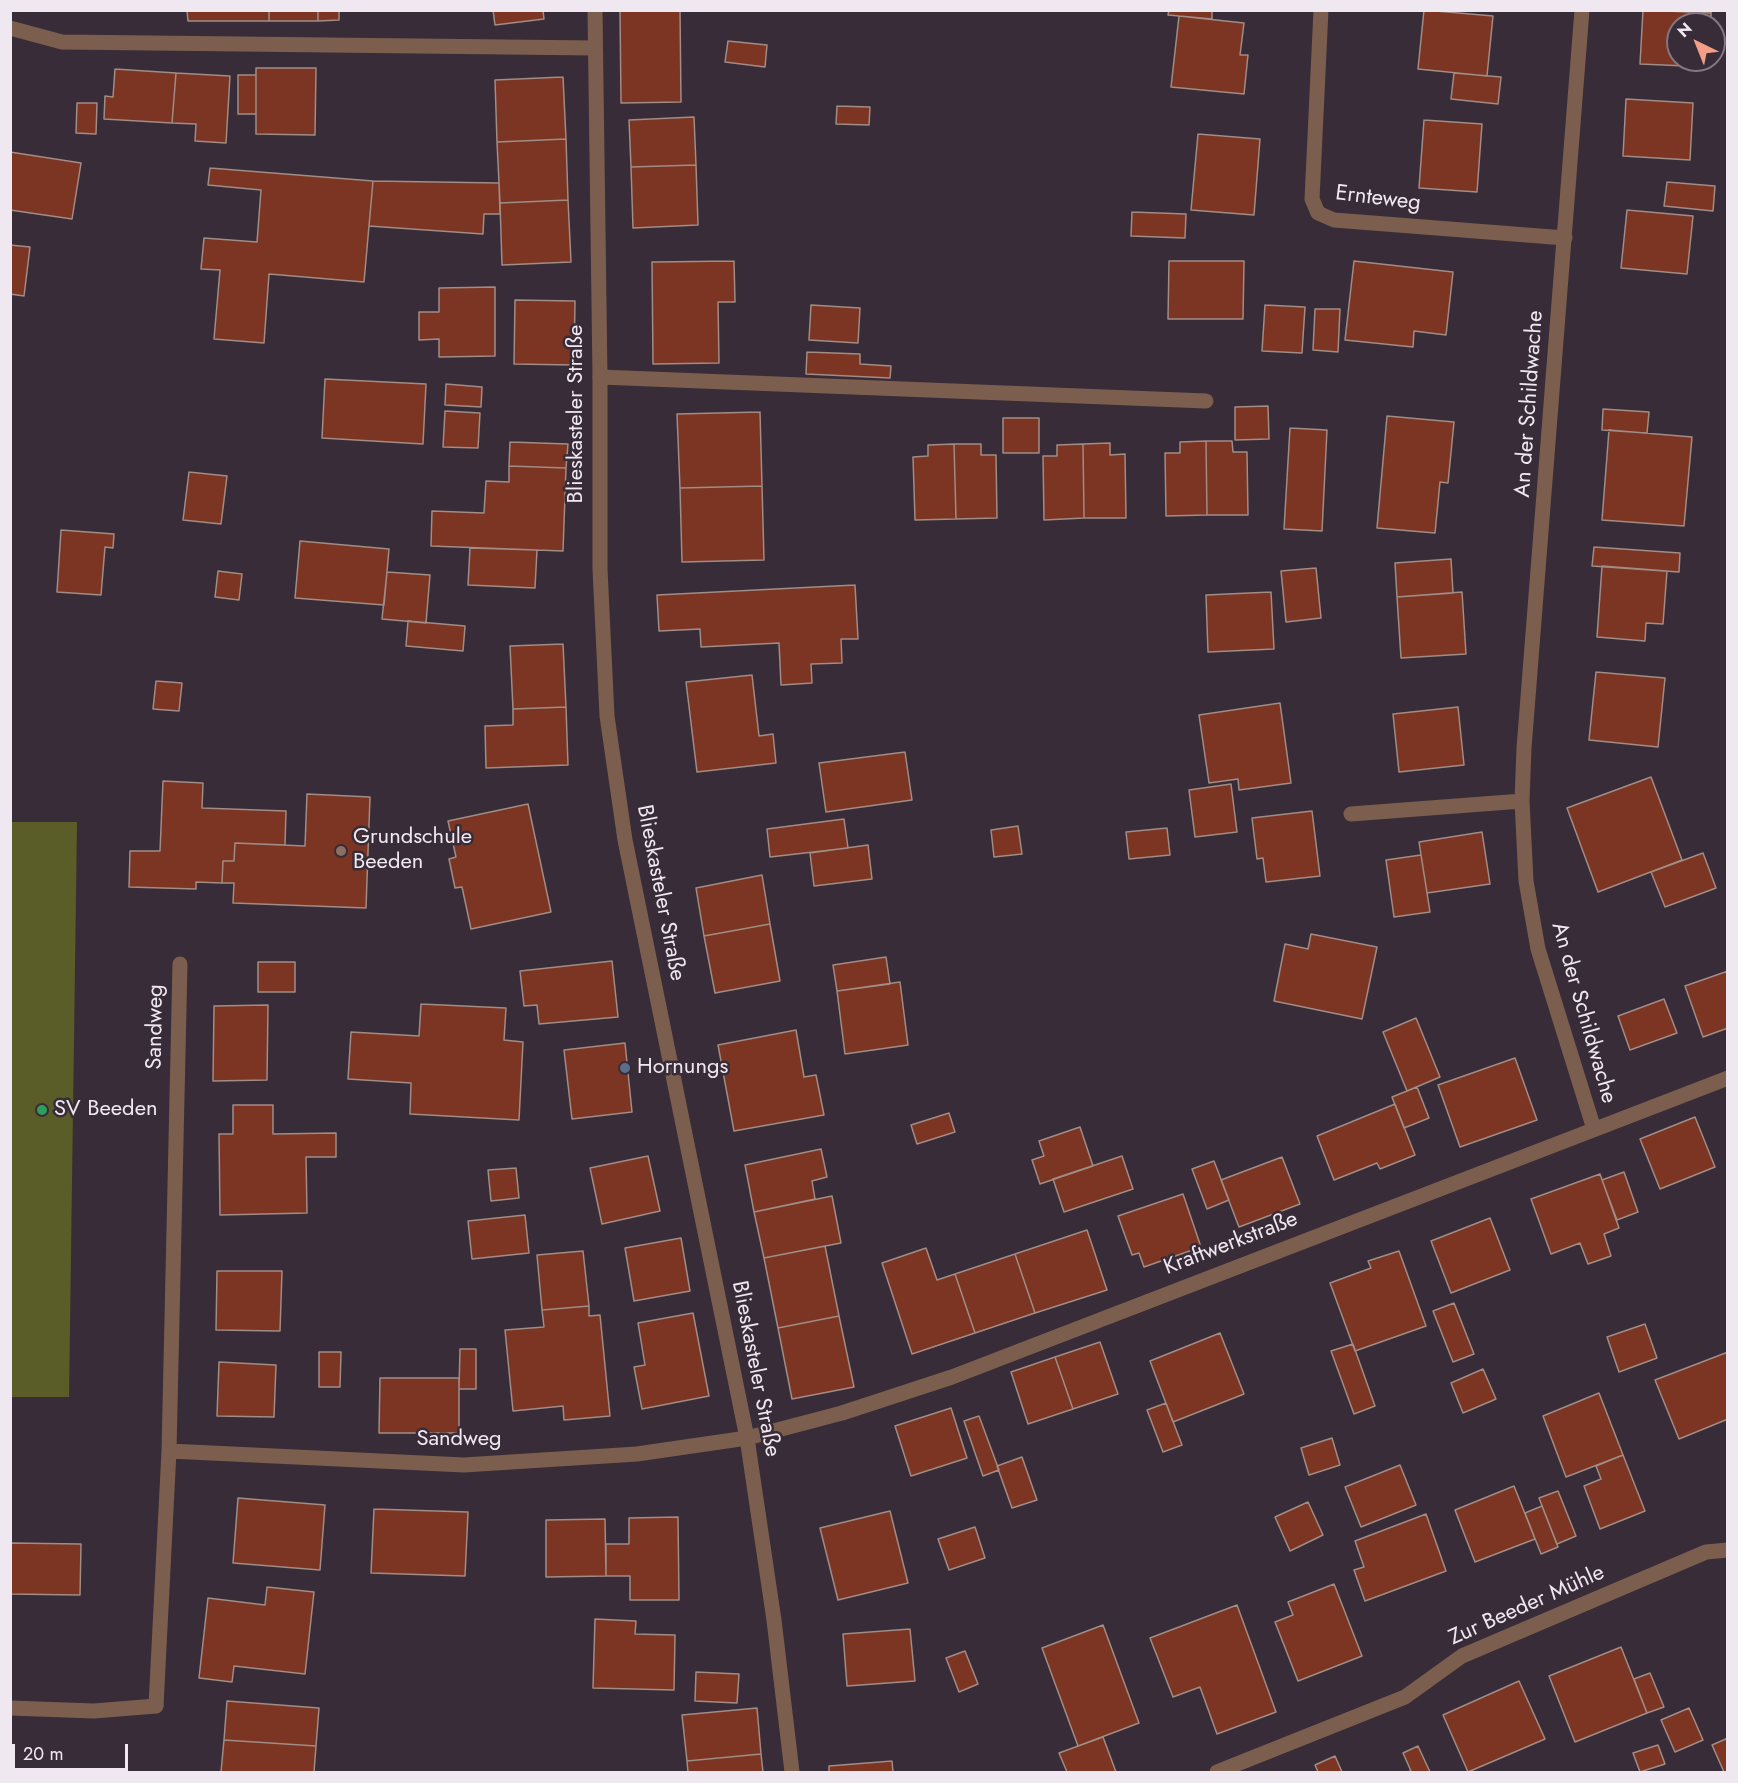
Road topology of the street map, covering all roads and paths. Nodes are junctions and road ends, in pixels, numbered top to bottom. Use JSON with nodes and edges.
{"nodes":[{"id":1,"x":595,"y":10,"type":"edge"},
{"id":2,"x":1321,"y":10,"type":"edge"},
{"id":3,"x":1582,"y":10,"type":"edge"},
{"id":4,"x":10,"y":28,"type":"edge"},
{"id":5,"x":595,"y":48,"type":"junction"},
{"id":6,"x":1565,"y":238,"type":"junction"},
{"id":7,"x":600,"y":377,"type":"junction"},
{"id":8,"x":1206,"y":401,"type":"dead end"},
{"id":9,"x":1522,"y":801,"type":"junction"},
{"id":10,"x":1351,"y":814,"type":"dead end"},
{"id":11,"x":180,"y":964,"type":"dead end"},
{"id":12,"x":1728,"y":1078,"type":"edge"},
{"id":13,"x":1594,"y":1129,"type":"junction"},
{"id":14,"x":747,"y":1438,"type":"junction"},
{"id":15,"x":169,"y":1451,"type":"junction"},
{"id":16,"x":1728,"y":1550,"type":"edge"},
{"id":17,"x":10,"y":1708,"type":"edge"},
{"id":18,"x":792,"y":1773,"type":"edge"},
{"id":19,"x":1217,"y":1773,"type":"edge"}],
"edges":[{"from":1,"to":5,"type":"street","name":"Blieskasteler Straße"},
{"from":2,"to":6,"type":"street","name":"Ernteweg"},
{"from":3,"to":6,"type":"street","name":"An der Schildwache"},
{"from":4,"to":5,"type":"street"},
{"from":5,"to":7,"type":"street","name":"Blieskasteler Straße"},
{"from":6,"to":9,"type":"street","name":"An der Schildwache"},
{"from":7,"to":8,"type":"street"},
{"from":7,"to":14,"type":"street","name":"Blieskasteler Straße"},
{"from":9,"to":10,"type":"street"},
{"from":9,"to":13,"type":"street","name":"An der Schildwache"},
{"from":11,"to":15,"type":"street","name":"Sandweg"},
{"from":12,"to":13,"type":"street","name":"Kraftwerkstraße"},
{"from":13,"to":14,"type":"street","name":"Kraftwerkstraße"},
{"from":14,"to":15,"type":"street","name":"Sandweg"},
{"from":14,"to":18,"type":"street","name":"Blieskasteler Straße"},
{"from":15,"to":17,"type":"street","name":"Sandweg"},
{"from":16,"to":19,"type":"street","name":"Zur Beeder Mühle"}]}
